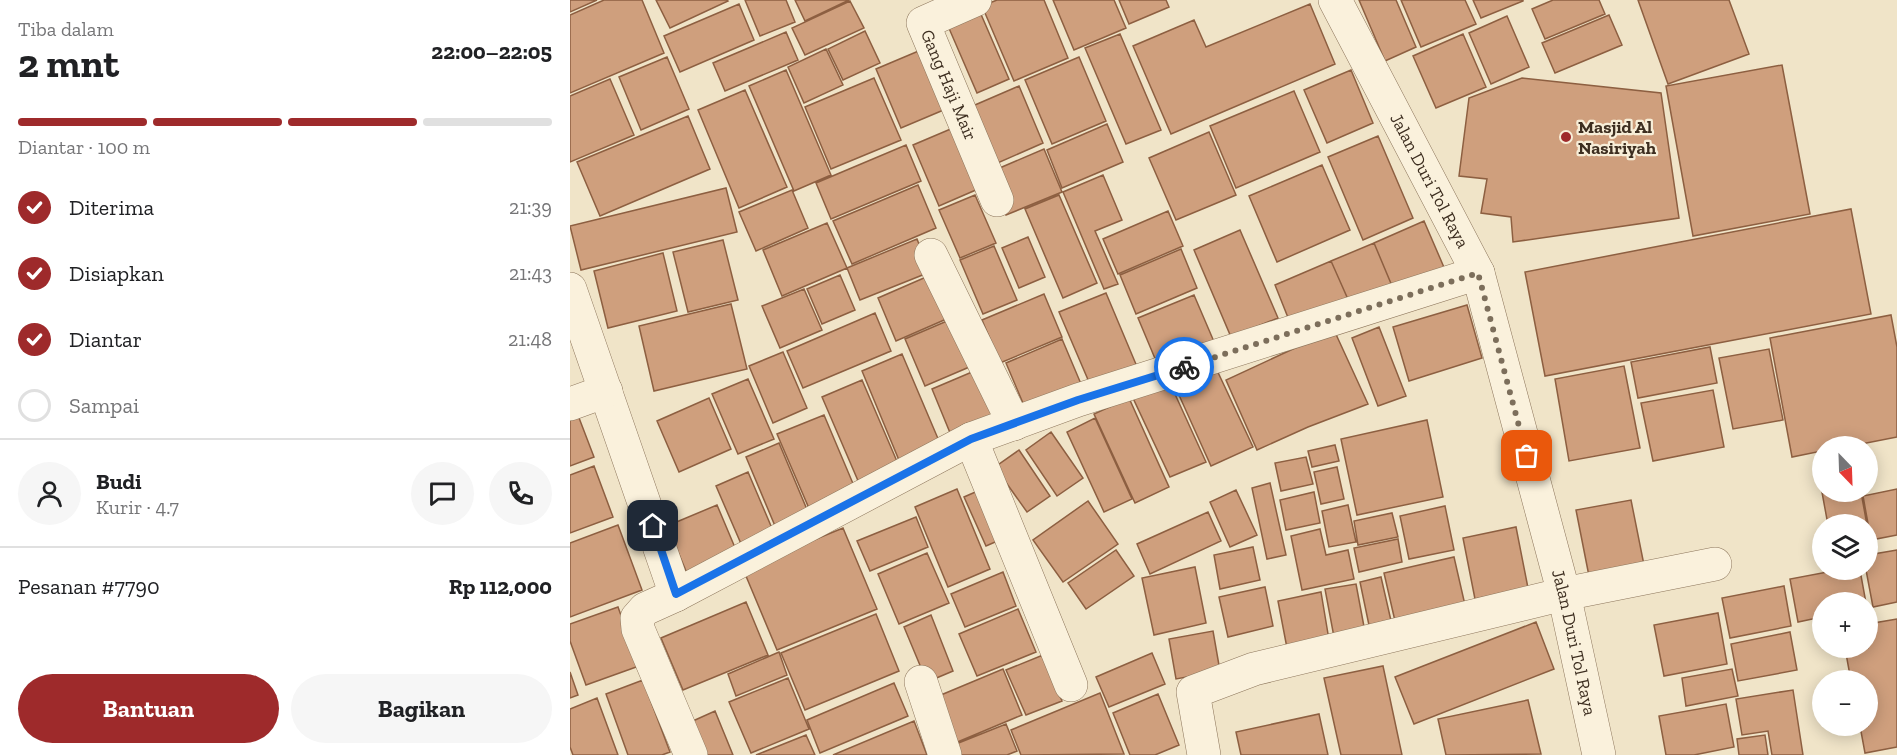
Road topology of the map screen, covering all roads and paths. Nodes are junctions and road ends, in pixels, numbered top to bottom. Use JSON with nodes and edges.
{"nodes":[{"id":1,"x":975,"y":0,"type":"edge"},
{"id":2,"x":1335,"y":0,"type":"edge"},
{"id":3,"x":997,"y":200,"type":"dead end"},
{"id":4,"x":930,"y":255,"type":"dead end"},
{"id":5,"x":1478,"y":273,"type":"junction"},
{"id":6,"x":570,"y":289,"type":"edge"},
{"id":7,"x":606,"y":391,"type":"junction"},
{"id":8,"x":570,"y":404,"type":"edge"},
{"id":9,"x":1014,"y":423,"type":"junction"},
{"id":10,"x":971,"y":439,"type":"junction"},
{"id":11,"x":1715,"y":564,"type":"dead end"},
{"id":12,"x":676,"y":594,"type":"junction"},
{"id":13,"x":1564,"y":594,"type":"junction"},
{"id":14,"x":921,"y":682,"type":"dead end"},
{"id":15,"x":1071,"y":685,"type":"dead end"},
{"id":16,"x":691,"y":755,"type":"edge"},
{"id":17,"x":945,"y":755,"type":"edge"},
{"id":18,"x":1204,"y":755,"type":"edge"},
{"id":19,"x":1599,"y":755,"type":"edge"}],
"edges":[{"from":1,"to":3,"type":"street","name":"Gang Haji Mair"},
{"from":2,"to":5,"type":"street","name":"Jalan Duri Tol Raya"},
{"from":4,"to":9,"type":"street"},
{"from":5,"to":9,"type":"street"},
{"from":5,"to":13,"type":"street","name":"Jalan Duri Tol Raya"},
{"from":6,"to":7,"type":"street"},
{"from":7,"to":8,"type":"street"},
{"from":7,"to":12,"type":"street"},
{"from":9,"to":10,"type":"street"},
{"from":10,"to":12,"type":"street"},
{"from":10,"to":15,"type":"street"},
{"from":11,"to":13,"type":"street"},
{"from":12,"to":16,"type":"street"},
{"from":13,"to":18,"type":"street"},
{"from":13,"to":19,"type":"street","name":"Jalan Duri Tol Raya"},
{"from":14,"to":17,"type":"street"}]}
